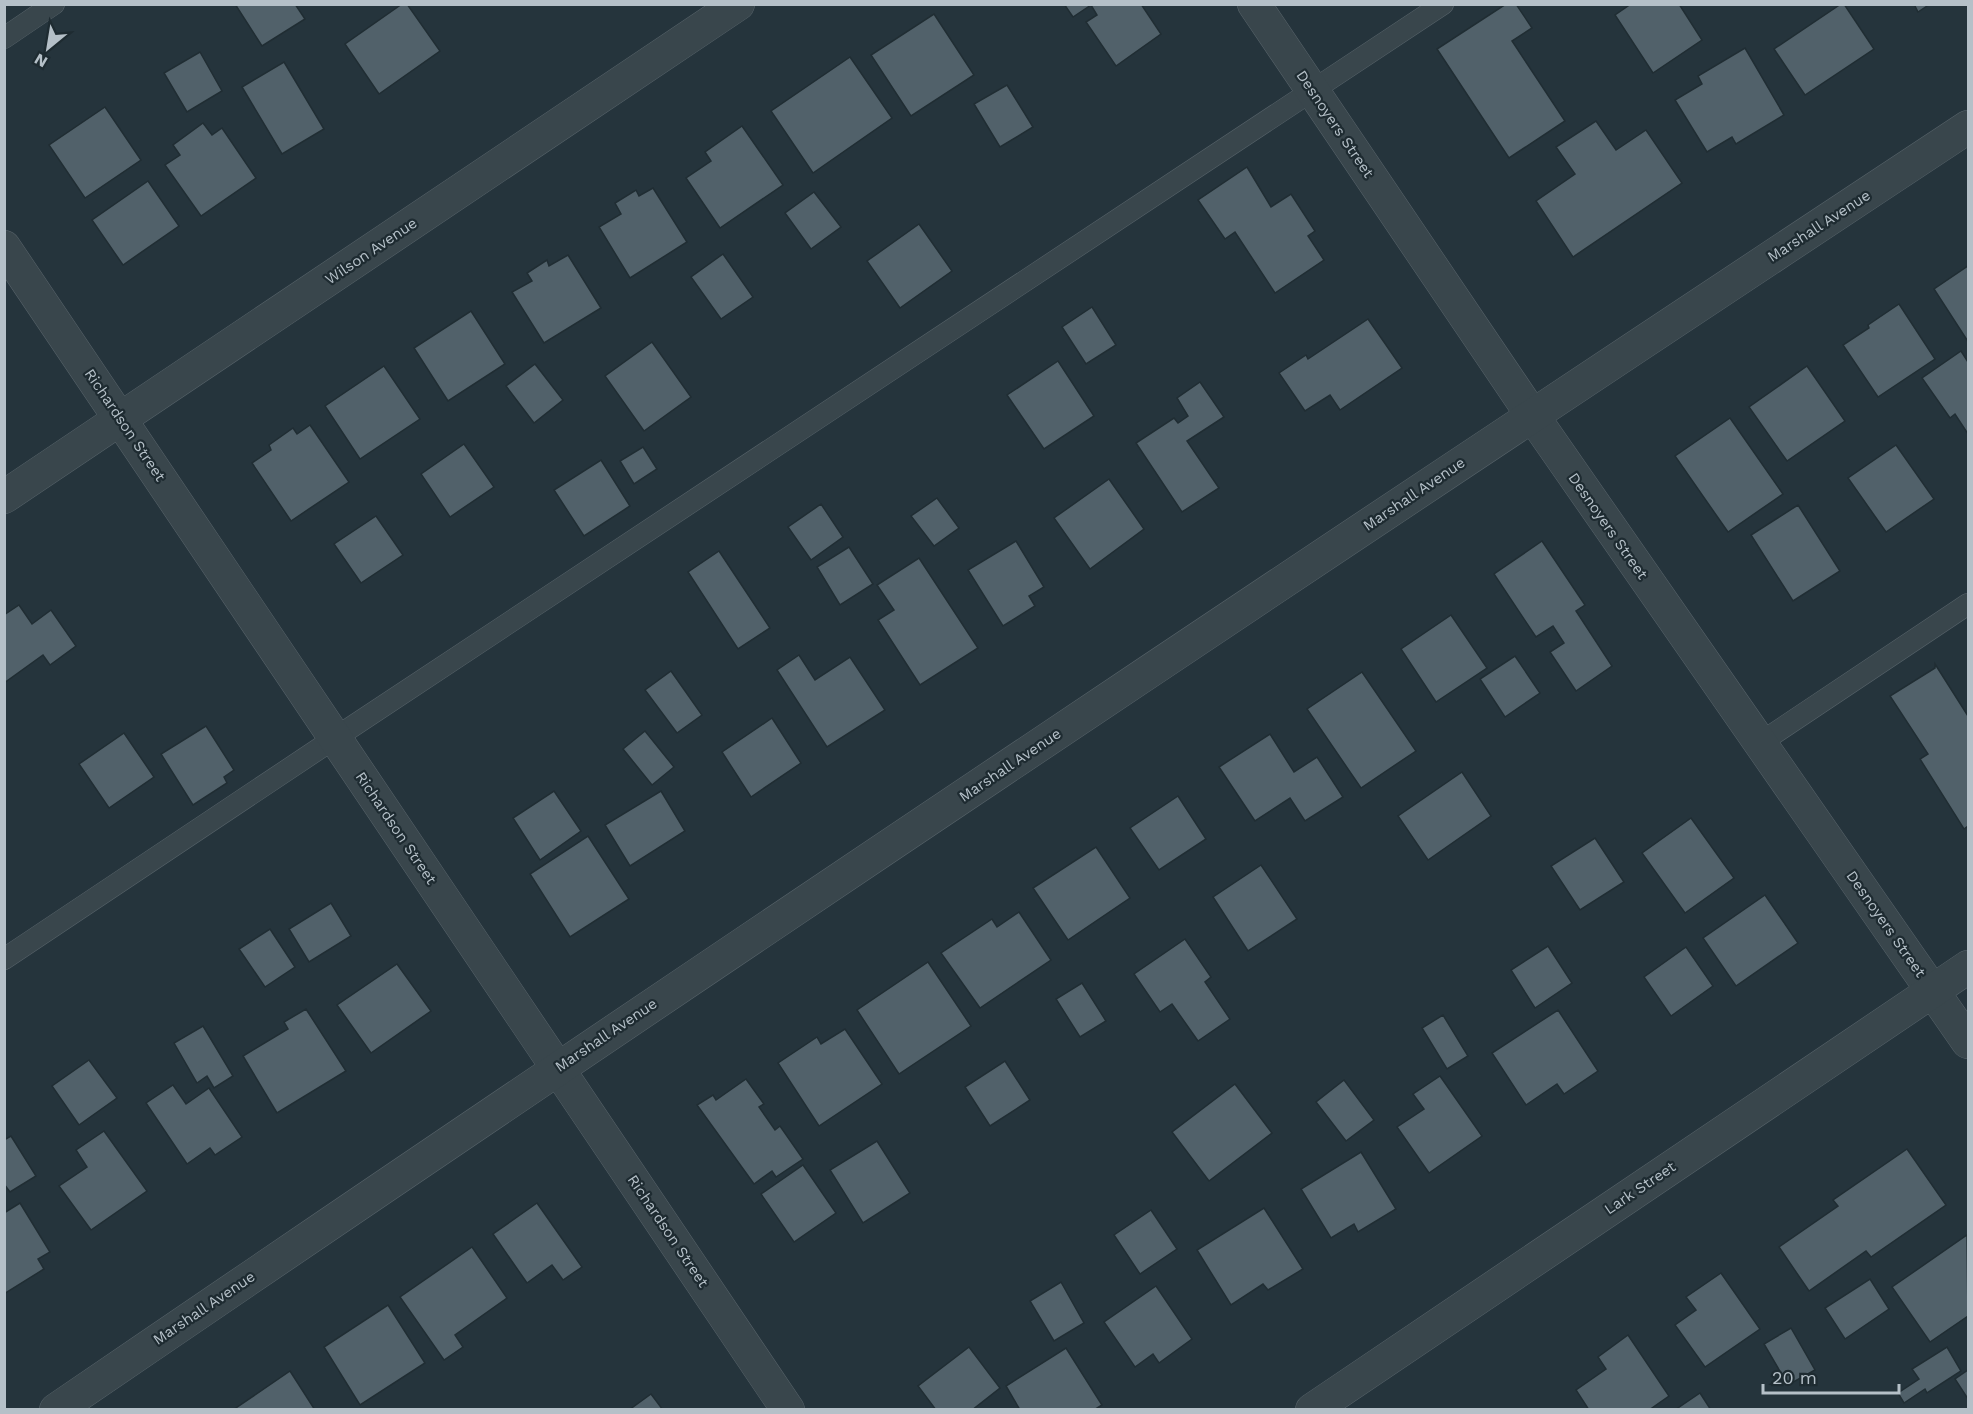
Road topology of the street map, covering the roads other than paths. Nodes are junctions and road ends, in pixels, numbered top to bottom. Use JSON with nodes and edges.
{"nodes":[{"id":1,"x":54,"y":4,"type":"edge"},
{"id":2,"x":738,"y":4,"type":"edge"},
{"id":3,"x":1254,"y":4,"type":"edge"},
{"id":4,"x":1443,"y":4,"type":"edge"},
{"id":5,"x":4,"y":38,"type":"edge"},
{"id":6,"x":1312,"y":90,"type":"junction"},
{"id":7,"x":1968,"y":127,"type":"edge"},
{"id":8,"x":4,"y":247,"type":"edge"},
{"id":9,"x":1532,"y":416,"type":"junction"},
{"id":10,"x":121,"y":419,"type":"junction"},
{"id":11,"x":4,"y":497,"type":"edge"},
{"id":12,"x":1968,"y":604,"type":"edge"},
{"id":13,"x":335,"y":738,"type":"junction"},
{"id":14,"x":1760,"y":743,"type":"junction"},
{"id":15,"x":4,"y":959,"type":"edge"},
{"id":16,"x":1968,"y":967,"type":"edge"},
{"id":17,"x":1933,"y":991,"type":"junction"},
{"id":18,"x":1968,"y":1042,"type":"edge"},
{"id":19,"x":557,"y":1068,"type":"junction"},
{"id":20,"x":56,"y":1410,"type":"edge"},
{"id":21,"x":788,"y":1410,"type":"edge"},
{"id":22,"x":1312,"y":1410,"type":"edge"}],
"edges":[{"from":1,"to":5,"type":"lane"},
{"from":2,"to":10,"type":"street","name":"Wilson Avenue"},
{"from":3,"to":6,"type":"street","name":"Desnoyers Street"},
{"from":4,"to":6,"type":"lane"},
{"from":6,"to":9,"type":"street","name":"Desnoyers Street"},
{"from":6,"to":13,"type":"lane"},
{"from":7,"to":9,"type":"street","name":"Marshall Avenue"},
{"from":8,"to":10,"type":"street","name":"Richardson Street"},
{"from":9,"to":14,"type":"street","name":"Desnoyers Street"},
{"from":9,"to":19,"type":"street","name":"Marshall Avenue"},
{"from":10,"to":11,"type":"street","name":"Wilson Avenue"},
{"from":10,"to":13,"type":"street","name":"Richardson Street"},
{"from":12,"to":14,"type":"lane"},
{"from":13,"to":15,"type":"lane"},
{"from":13,"to":19,"type":"street","name":"Richardson Street"},
{"from":14,"to":17,"type":"street","name":"Desnoyers Street"},
{"from":16,"to":17,"type":"street","name":"Lark Street"},
{"from":17,"to":18,"type":"street","name":"Desnoyers Street"},
{"from":17,"to":22,"type":"street","name":"Lark Street"},
{"from":19,"to":20,"type":"street","name":"Marshall Avenue"},
{"from":19,"to":21,"type":"street","name":"Richardson Street"}]}
